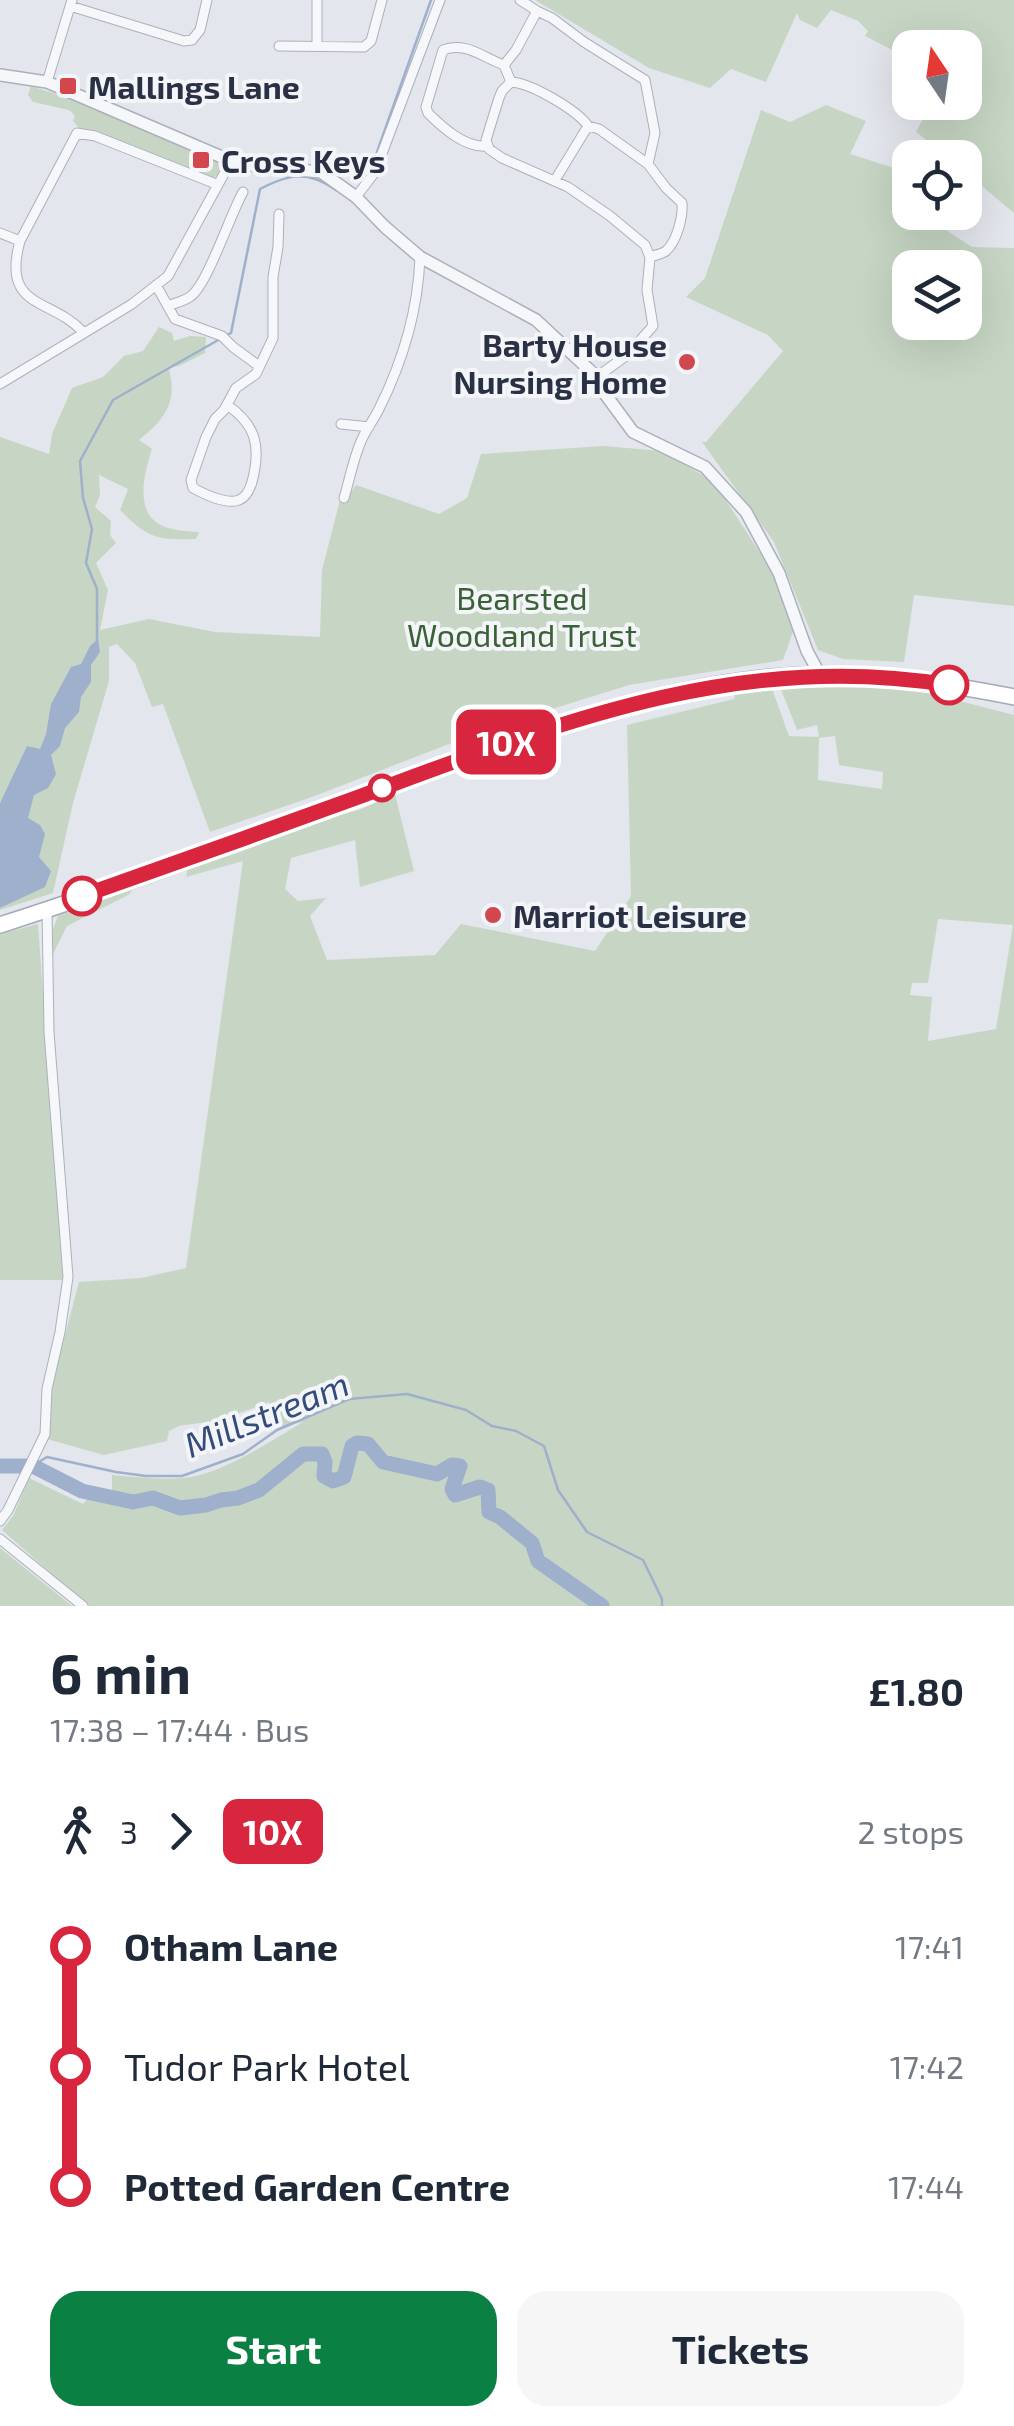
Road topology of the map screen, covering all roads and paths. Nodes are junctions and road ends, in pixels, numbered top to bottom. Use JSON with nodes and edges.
{"nodes":[{"id":1,"x":206,"y":0,"type":"edge"},
{"id":2,"x":316,"y":0,"type":"edge"},
{"id":3,"x":382,"y":0,"type":"edge"},
{"id":4,"x":440,"y":0,"type":"edge"},
{"id":5,"x":520,"y":0,"type":"edge"},
{"id":6,"x":71,"y":3,"type":"edge"},
{"id":7,"x":537,"y":11,"type":"junction"},
{"id":8,"x":279,"y":46,"type":"dead end"},
{"id":9,"x":316,"y":46,"type":"junction"},
{"id":10,"x":504,"y":65,"type":"junction"},
{"id":11,"x":0,"y":75,"type":"edge"},
{"id":12,"x":47,"y":82,"type":"junction"},
{"id":13,"x":511,"y":82,"type":"junction"},
{"id":14,"x":588,"y":126,"type":"junction"},
{"id":15,"x":487,"y":146,"type":"junction"},
{"id":16,"x":231,"y":161,"type":"junction"},
{"id":17,"x":648,"y":164,"type":"junction"},
{"id":18,"x":556,"y":180,"type":"junction"},
{"id":19,"x":216,"y":184,"type":"junction"},
{"id":20,"x":243,"y":192,"type":"dead end"},
{"id":21,"x":356,"y":197,"type":"junction"},
{"id":22,"x":279,"y":214,"type":"dead end"},
{"id":23,"x":0,"y":233,"type":"edge"},
{"id":24,"x":20,"y":241,"type":"junction"},
{"id":25,"x":420,"y":257,"type":"junction"},
{"id":26,"x":650,"y":257,"type":"junction"},
{"id":27,"x":156,"y":284,"type":"junction"},
{"id":28,"x":168,"y":306,"type":"junction"},
{"id":29,"x":83,"y":332,"type":"junction"},
{"id":30,"x":260,"y":366,"type":"junction"},
{"id":31,"x":597,"y":378,"type":"junction"},
{"id":32,"x":0,"y":384,"type":"edge"},
{"id":33,"x":227,"y":405,"type":"junction"},
{"id":34,"x":341,"y":424,"type":"dead end"},
{"id":35,"x":369,"y":427,"type":"junction"},
{"id":36,"x":344,"y":498,"type":"dead end"},
{"id":37,"x":807,"y":651,"type":"junction"},
{"id":38,"x":820,"y":675,"type":"junction"},
{"id":39,"x":800,"y":676,"type":"junction"},
{"id":40,"x":1014,"y":696,"type":"edge"},
{"id":41,"x":47,"y":909,"type":"junction"},
{"id":42,"x":0,"y":925,"type":"edge"},
{"id":43,"x":0,"y":1521,"type":"edge"},
{"id":44,"x":0,"y":1539,"type":"edge"},
{"id":45,"x":83,"y":1606,"type":"edge"}],
"edges":[{"from":1,"to":6,"type":"street"},
{"from":2,"to":9,"type":"street"},
{"from":3,"to":9,"type":"street"},
{"from":4,"to":21,"type":"street"},
{"from":5,"to":7,"type":"street"},
{"from":6,"to":12,"type":"street"},
{"from":7,"to":10,"type":"street"},
{"from":7,"to":17,"type":"street"},
{"from":8,"to":9,"type":"street"},
{"from":10,"to":13,"type":"street"},
{"from":10,"to":15,"type":"street"},
{"from":11,"to":12,"type":"street"},
{"from":12,"to":16,"type":"street"},
{"from":13,"to":14,"type":"street"},
{"from":13,"to":15,"type":"street"},
{"from":14,"to":17,"type":"street"},
{"from":14,"to":18,"type":"street"},
{"from":15,"to":18,"type":"street"},
{"from":16,"to":19,"type":"street"},
{"from":16,"to":21,"type":"street"},
{"from":17,"to":26,"type":"street"},
{"from":18,"to":26,"type":"street"},
{"from":19,"to":24,"type":"street"},
{"from":19,"to":27,"type":"street"},
{"from":20,"to":28,"type":"street"},
{"from":21,"to":25,"type":"street"},
{"from":22,"to":30,"type":"street"},
{"from":23,"to":24,"type":"street"},
{"from":24,"to":29,"type":"street"},
{"from":25,"to":31,"type":"street"},
{"from":25,"to":35,"type":"street"},
{"from":26,"to":31,"type":"street"},
{"from":27,"to":28,"type":"street"},
{"from":27,"to":29,"type":"street"},
{"from":28,"to":30,"type":"street"},
{"from":29,"to":32,"type":"street"},
{"from":30,"to":33,"type":"street"},
{"from":31,"to":37,"type":"street"},
{"from":33,"to":33,"type":"street"},
{"from":34,"to":35,"type":"street"},
{"from":35,"to":36,"type":"street"},
{"from":37,"to":38,"type":"street"},
{"from":37,"to":39,"type":"street"},
{"from":38,"to":39,"type":"main road"},
{"from":38,"to":40,"type":"main road"},
{"from":39,"to":41,"type":"main road"},
{"from":41,"to":42,"type":"main road"},
{"from":41,"to":43,"type":"street"},
{"from":44,"to":45,"type":"street"}]}
